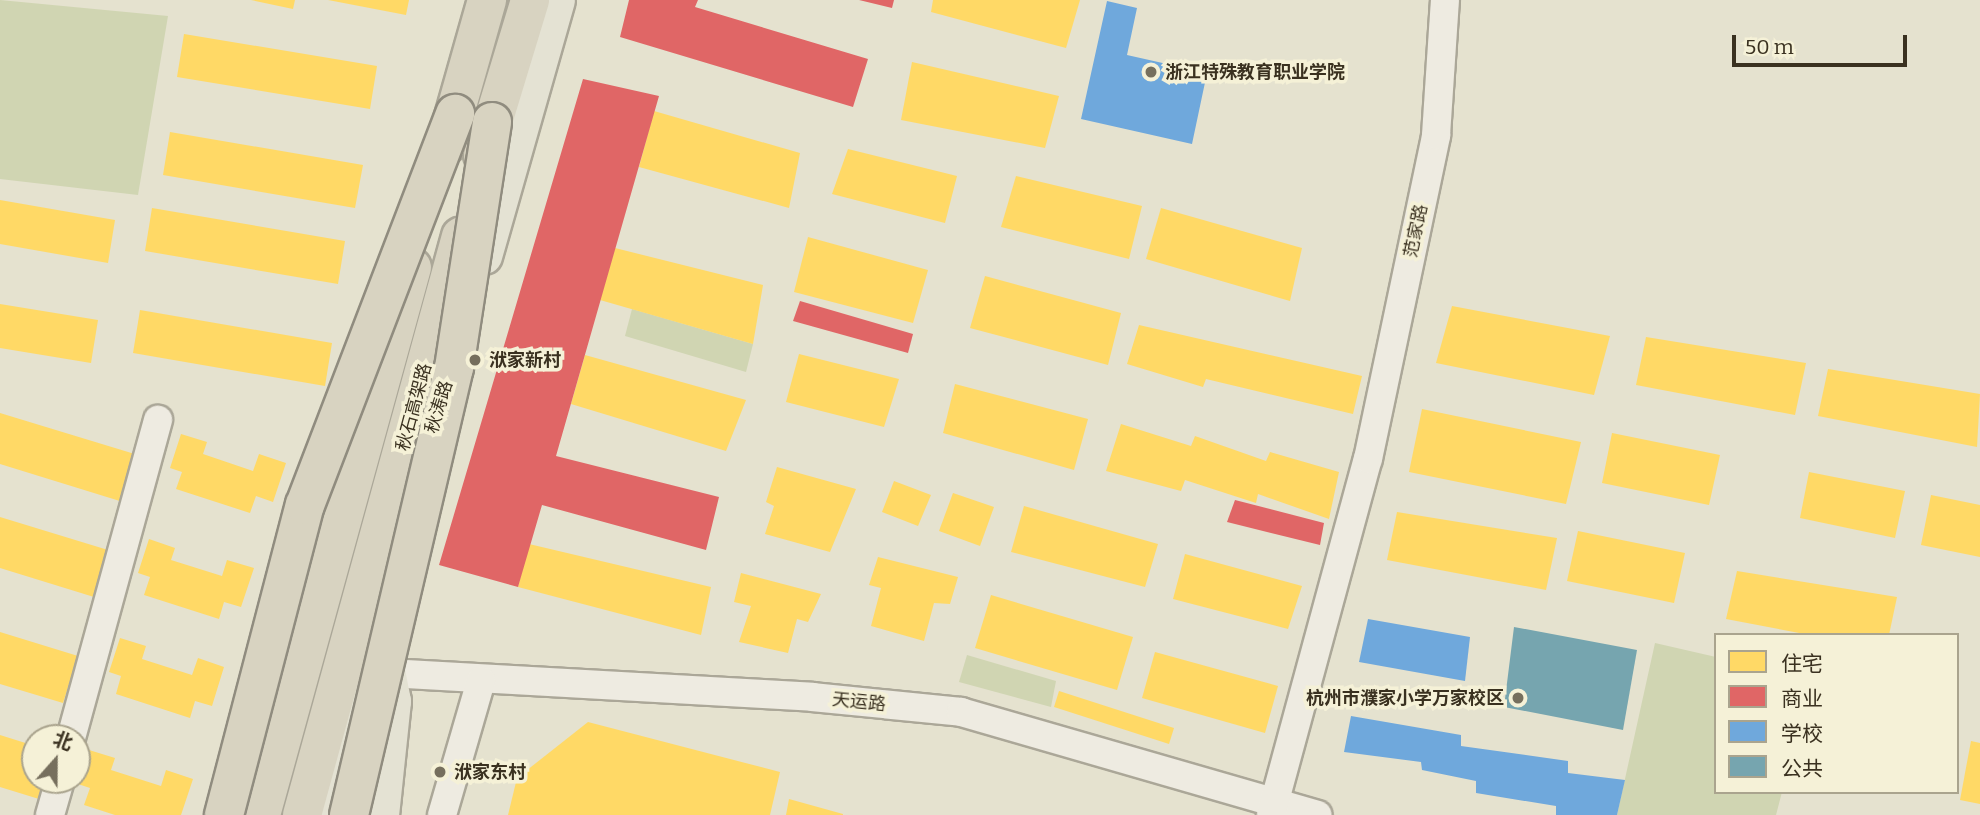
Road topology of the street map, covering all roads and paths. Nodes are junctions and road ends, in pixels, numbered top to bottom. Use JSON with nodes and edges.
{"nodes":[{"id":1,"x":468,"y":0,"type":"edge"},
{"id":2,"x":488,"y":0,"type":"edge"},
{"id":3,"x":530,"y":0,"type":"edge"},
{"id":4,"x":557,"y":0,"type":"edge"},
{"id":5,"x":1445,"y":0,"type":"edge"},
{"id":6,"x":455,"y":114,"type":"junction"},
{"id":7,"x":492,"y":122,"type":"junction"},
{"id":8,"x":158,"y":420,"type":"dead end"},
{"id":9,"x":376,"y":619,"type":"junction"},
{"id":10,"x":287,"y":642,"type":"junction"},
{"id":11,"x":388,"y":673,"type":"junction"},
{"id":12,"x":481,"y":681,"type":"junction"},
{"id":13,"x":75,"y":724,"type":"edge"},
{"id":14,"x":56,"y":794,"type":"edge"},
{"id":15,"x":1273,"y":809,"type":"edge"},
{"id":16,"x":50,"y":815,"type":"edge"},
{"id":17,"x":218,"y":815,"type":"edge"},
{"id":18,"x":224,"y":815,"type":"edge"},
{"id":19,"x":243,"y":815,"type":"edge"},
{"id":20,"x":261,"y":815,"type":"edge"},
{"id":21,"x":302,"y":815,"type":"edge"},
{"id":22,"x":328,"y":815,"type":"edge"},
{"id":23,"x":349,"y":815,"type":"edge"},
{"id":24,"x":380,"y":815,"type":"edge"},
{"id":25,"x":442,"y":815,"type":"edge"},
{"id":26,"x":1317,"y":815,"type":"edge"}],
"edges":[{"from":1,"to":10,"type":"main road"},
{"from":2,"to":6,"type":"highway"},
{"from":3,"to":7,"type":"highway","name":"秋石高架路"},
{"from":4,"to":9,"type":"main road","name":"秋涛路"},
{"from":5,"to":15,"type":"street","name":"范家路"},
{"from":6,"to":18,"type":"highway","bridge":true},
{"from":6,"to":20,"type":"highway","bridge":true},
{"from":7,"to":21,"type":"highway","name":"秋石高架路","bridge":true},
{"from":7,"to":23,"type":"highway","bridge":true},
{"from":8,"to":13,"type":"street"},
{"from":9,"to":11,"type":"main road"},
{"from":9,"to":22,"type":"main road","name":"秋涛路"},
{"from":10,"to":17,"type":"main road"},
{"from":10,"to":19,"type":"main road"},
{"from":11,"to":12,"type":"street","name":"天运路"},
{"from":11,"to":24,"type":"main road"},
{"from":12,"to":15,"type":"street","name":"天运路"},
{"from":12,"to":25,"type":"street"},
{"from":14,"to":16,"type":"street"},
{"from":15,"to":26,"type":"street","name":"天运路"}]}
